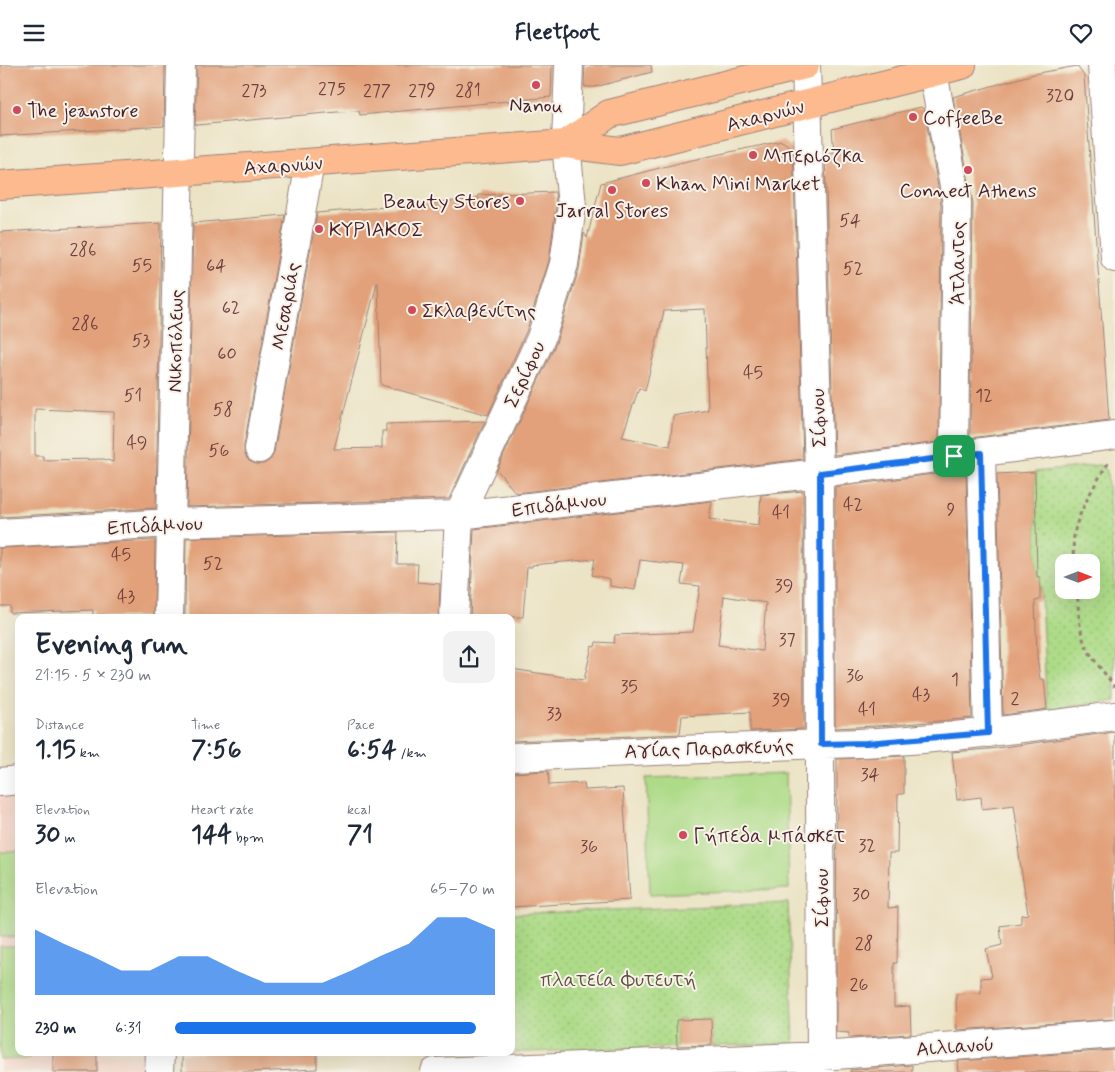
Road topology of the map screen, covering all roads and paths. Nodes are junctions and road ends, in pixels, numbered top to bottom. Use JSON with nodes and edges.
{"nodes":[{"id":1,"x":181,"y":65,"type":"edge"},
{"id":2,"x":569,"y":65,"type":"edge"},
{"id":3,"x":805,"y":65,"type":"edge"},
{"id":4,"x":962,"y":65,"type":"edge"},
{"id":5,"x":1102,"y":65,"type":"edge"},
{"id":6,"x":933,"y":72,"type":"junction"},
{"id":7,"x":808,"y":104,"type":"junction"},
{"id":8,"x":566,"y":145,"type":"junction"},
{"id":9,"x":310,"y":163,"type":"junction"},
{"id":10,"x":179,"y":172,"type":"junction"},
{"id":11,"x":0,"y":185,"type":"edge"},
{"id":12,"x":1115,"y":258,"type":"edge"},
{"id":13,"x":1113,"y":447,"type":"edge"},
{"id":14,"x":260,"y":449,"type":"dead end"},
{"id":15,"x":981,"y":453,"type":"junction"},
{"id":16,"x":954,"y":456,"type":"junction"},
{"id":17,"x":820,"y":473,"type":"junction"},
{"id":18,"x":459,"y":515,"type":"junction"},
{"id":19,"x":171,"y":523,"type":"junction"},
{"id":20,"x":0,"y":533,"type":"edge"},
{"id":21,"x":1074,"y":554,"type":"edge"},
{"id":22,"x":1078,"y":599,"type":"edge"},
{"id":23,"x":169,"y":614,"type":"edge"},
{"id":24,"x":454,"y":614,"type":"edge"},
{"id":25,"x":1115,"y":687,"type":"edge"},
{"id":26,"x":1115,"y":716,"type":"edge"},
{"id":27,"x":988,"y":733,"type":"junction"},
{"id":28,"x":821,"y":744,"type":"junction"},
{"id":29,"x":515,"y":757,"type":"edge"},
{"id":30,"x":15,"y":780,"type":"edge"},
{"id":31,"x":0,"y":783,"type":"edge"},
{"id":32,"x":1115,"y":1034,"type":"edge"},
{"id":33,"x":160,"y":1056,"type":"edge"},
{"id":34,"x":428,"y":1056,"type":"edge"},
{"id":35,"x":821,"y":1064,"type":"edge"},
{"id":36,"x":159,"y":1072,"type":"edge"},
{"id":37,"x":426,"y":1072,"type":"edge"},
{"id":38,"x":435,"y":1072,"type":"edge"}],
"edges":[{"from":1,"to":10,"type":"street","name":"Νικοπόλεως"},
{"from":2,"to":8,"type":"street","name":"Σερίφου"},
{"from":3,"to":7,"type":"street","name":"Σίφνου"},
{"from":3,"to":8,"type":"main road","name":"Αχαρνών"},
{"from":4,"to":6,"type":"main road","name":"Αχαρνών"},
{"from":5,"to":12,"type":"street"},
{"from":6,"to":7,"type":"main road","name":"Αχαρνών"},
{"from":6,"to":16,"type":"street","name":"Άτλαντος"},
{"from":7,"to":8,"type":"main road","name":"Αχαρνών"},
{"from":7,"to":17,"type":"street","name":"Σίφνου"},
{"from":8,"to":9,"type":"main road","name":"Αχαρνών"},
{"from":8,"to":18,"type":"street","name":"Σερίφου"},
{"from":9,"to":10,"type":"main road","name":"Αχαρνών"},
{"from":9,"to":14,"type":"street","name":"Μεσαριάς"},
{"from":10,"to":11,"type":"main road","name":"Αχαρνών"},
{"from":10,"to":19,"type":"street","name":"Νικοπόλεως"},
{"from":13,"to":15,"type":"street","name":"Επιδάμνου"},
{"from":13,"to":21,"type":"path"},
{"from":15,"to":16,"type":"street","name":"Επιδάμνου"},
{"from":15,"to":27,"type":"street"},
{"from":16,"to":17,"type":"street","name":"Επιδάμνου"},
{"from":17,"to":18,"type":"street","name":"Επιδάμνου"},
{"from":17,"to":28,"type":"street","name":"Σίφνου"},
{"from":18,"to":19,"type":"street","name":"Επιδάμνου"},
{"from":18,"to":24,"type":"street","name":"Σερίφου"},
{"from":19,"to":20,"type":"street","name":"Επιδάμνου"},
{"from":19,"to":23,"type":"street","name":"Νικοπόλεως"},
{"from":22,"to":25,"type":"path"},
{"from":26,"to":27,"type":"street","name":"Αγίας Παρασκευής"},
{"from":27,"to":28,"type":"street","name":"Αγίας Παρασκευής"},
{"from":28,"to":29,"type":"street","name":"Αγίας Παρασκευής"},
{"from":28,"to":35,"type":"street","name":"Σίφνου"},
{"from":30,"to":31,"type":"street"},
{"from":32,"to":35,"type":"street","name":"Αιλιανού"},
{"from":33,"to":36,"type":"street"},
{"from":34,"to":37,"type":"street"},
{"from":35,"to":38,"type":"street","name":"Αιλιανού"}]}
